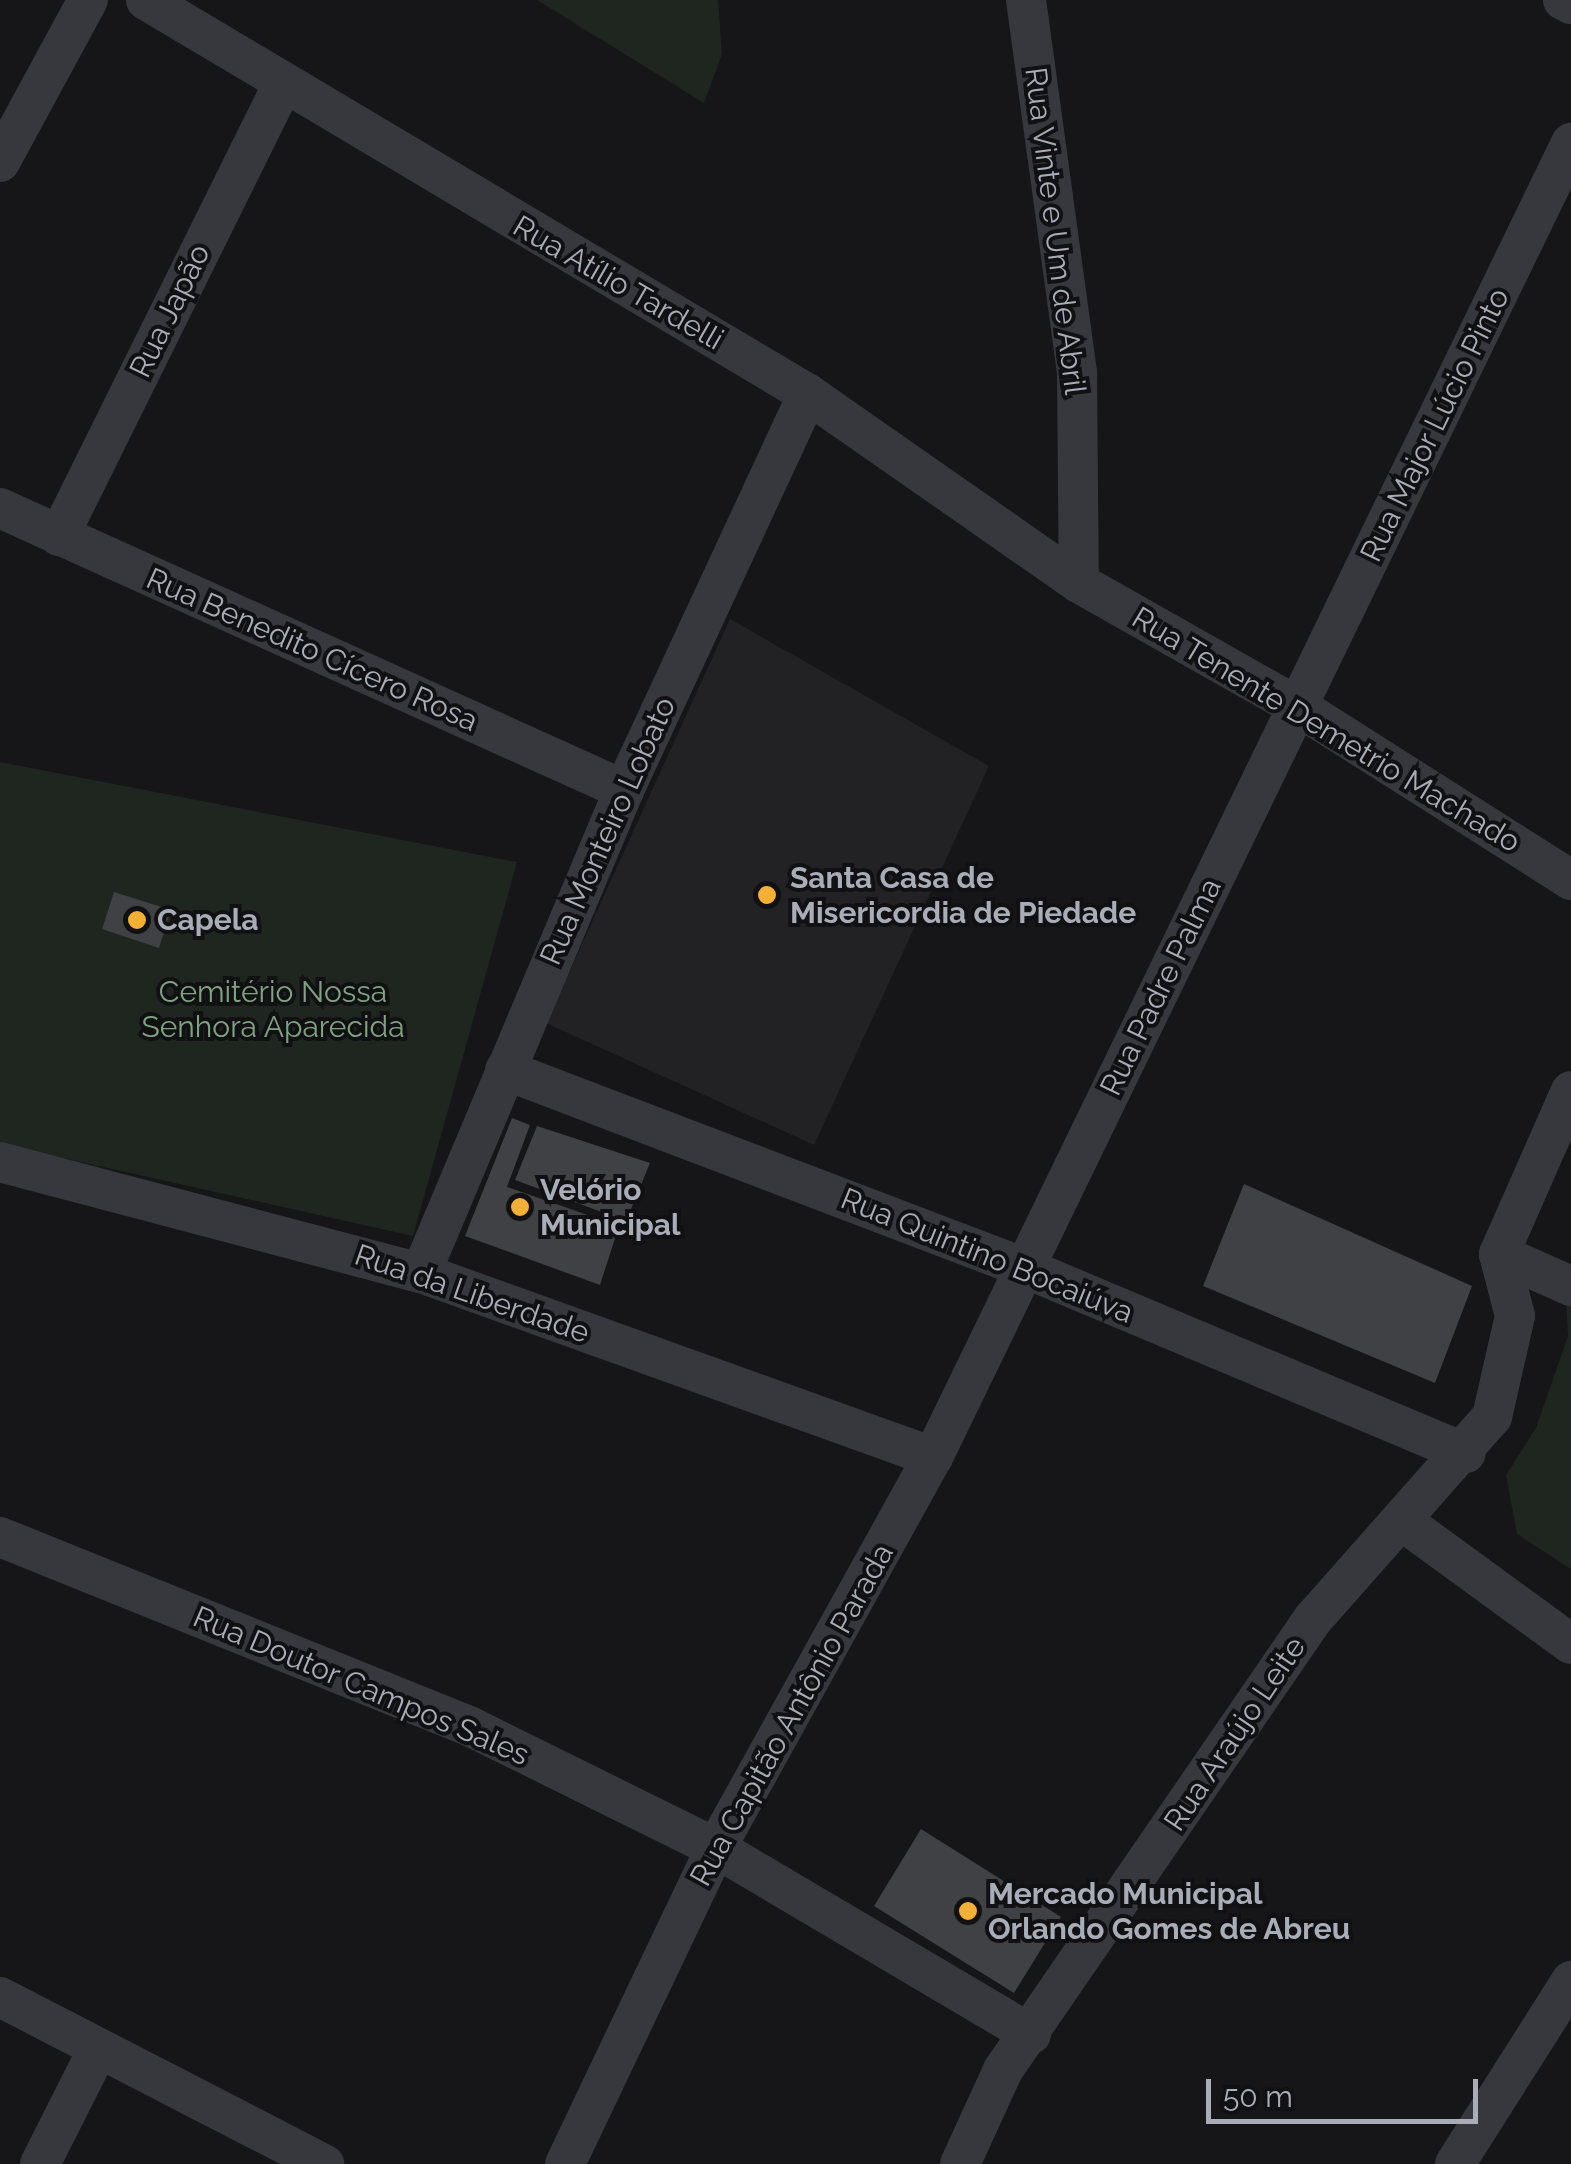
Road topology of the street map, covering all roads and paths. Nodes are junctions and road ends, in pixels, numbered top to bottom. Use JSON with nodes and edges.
{"nodes":[{"id":1,"x":88,"y":0,"type":"edge"},
{"id":2,"x":146,"y":0,"type":"edge"},
{"id":3,"x":1026,"y":0,"type":"edge"},
{"id":4,"x":1563,"y":0,"type":"edge"},
{"id":5,"x":1571,"y":4,"type":"edge"},
{"id":6,"x":282,"y":86,"type":"junction"},
{"id":7,"x":1571,"y":143,"type":"edge"},
{"id":8,"x":0,"y":162,"type":"edge"},
{"id":9,"x":808,"y":394,"type":"junction"},
{"id":10,"x":0,"y":508,"type":"edge"},
{"id":11,"x":59,"y":536,"type":"junction"},
{"id":12,"x":1079,"y":583,"type":"junction"},
{"id":13,"x":1300,"y":708,"type":"junction"},
{"id":14,"x":624,"y":790,"type":"junction"},
{"id":15,"x":1571,"y":880,"type":"edge"},
{"id":16,"x":505,"y":1070,"type":"junction"},
{"id":17,"x":1571,"y":1091,"type":"edge"},
{"id":18,"x":0,"y":1162,"type":"edge"},
{"id":19,"x":1499,"y":1254,"type":"junction"},
{"id":20,"x":1025,"y":1268,"type":"junction"},
{"id":21,"x":421,"y":1273,"type":"junction"},
{"id":22,"x":1571,"y":1286,"type":"edge"},
{"id":23,"x":1466,"y":1453,"type":"junction"},
{"id":24,"x":933,"y":1458,"type":"junction"},
{"id":25,"x":1401,"y":1520,"type":"junction"},
{"id":26,"x":0,"y":1537,"type":"edge"},
{"id":27,"x":1571,"y":1644,"type":"edge"},
{"id":28,"x":716,"y":1848,"type":"junction"},
{"id":29,"x":1571,"y":1981,"type":"edge"},
{"id":30,"x":0,"y":1996,"type":"edge"},
{"id":31,"x":1031,"y":2034,"type":"junction"},
{"id":32,"x":98,"y":2049,"type":"junction"},
{"id":33,"x":40,"y":2164,"type":"edge"},
{"id":34,"x":324,"y":2164,"type":"edge"},
{"id":35,"x":566,"y":2164,"type":"edge"},
{"id":36,"x":960,"y":2164,"type":"edge"},
{"id":37,"x":1455,"y":2164,"type":"edge"}],
"edges":[{"from":1,"to":8,"type":"street"},
{"from":2,"to":6,"type":"street","name":"Rua Atílio Tardelli"},
{"from":3,"to":12,"type":"street","name":"Rua Vinte e Um de Abril"},
{"from":4,"to":5,"type":"street"},
{"from":6,"to":9,"type":"street","name":"Rua Atílio Tardelli"},
{"from":6,"to":11,"type":"street","name":"Rua Japão"},
{"from":7,"to":13,"type":"street","name":"Rua Major Lúcio Pinto"},
{"from":9,"to":12,"type":"street","name":"Rua Atílio Tardelli"},
{"from":9,"to":14,"type":"street","name":"Rua Monteiro Lobato"},
{"from":10,"to":11,"type":"street","name":"Rua Benedito Cícero Rosa"},
{"from":11,"to":14,"type":"street","name":"Rua Benedito Cícero Rosa"},
{"from":12,"to":13,"type":"street","name":"Rua Tenente Demetrio Machado"},
{"from":13,"to":15,"type":"street","name":"Rua Tenente Demetrio Machado"},
{"from":13,"to":20,"type":"street","name":"Rua Padre Palma"},
{"from":14,"to":16,"type":"street","name":"Rua Monteiro Lobato"},
{"from":16,"to":20,"type":"street","name":"Rua Quintino Bocaiúva"},
{"from":16,"to":21,"type":"street","name":"Rua Monteiro Lobato"},
{"from":17,"to":19,"type":"street"},
{"from":18,"to":21,"type":"street","name":"Rua da Liberdade"},
{"from":19,"to":22,"type":"street"},
{"from":19,"to":23,"type":"street","name":"Rua Araújo Leite"},
{"from":20,"to":23,"type":"street","name":"Rua Quintino Bocaiúva"},
{"from":20,"to":24,"type":"street","name":"Rua Capitão Antônio Parada"},
{"from":21,"to":24,"type":"street","name":"Rua da Liberdade"},
{"from":23,"to":25,"type":"street","name":"Rua Araújo Leite"},
{"from":24,"to":28,"type":"street","name":"Rua Capitão Antônio Parada"},
{"from":25,"to":27,"type":"street"},
{"from":25,"to":31,"type":"street","name":"Rua Araújo Leite"},
{"from":26,"to":28,"type":"street","name":"Rua Doutor Campos Sales"},
{"from":28,"to":31,"type":"street","name":"Rua Doutor Campos Sales"},
{"from":28,"to":35,"type":"street","name":"Rua Capitão Antônio Parada"},
{"from":29,"to":37,"type":"street"},
{"from":30,"to":32,"type":"street"},
{"from":31,"to":36,"type":"street","name":"Rua Araújo Leite"},
{"from":32,"to":33,"type":"street"},
{"from":32,"to":34,"type":"street"}]}
